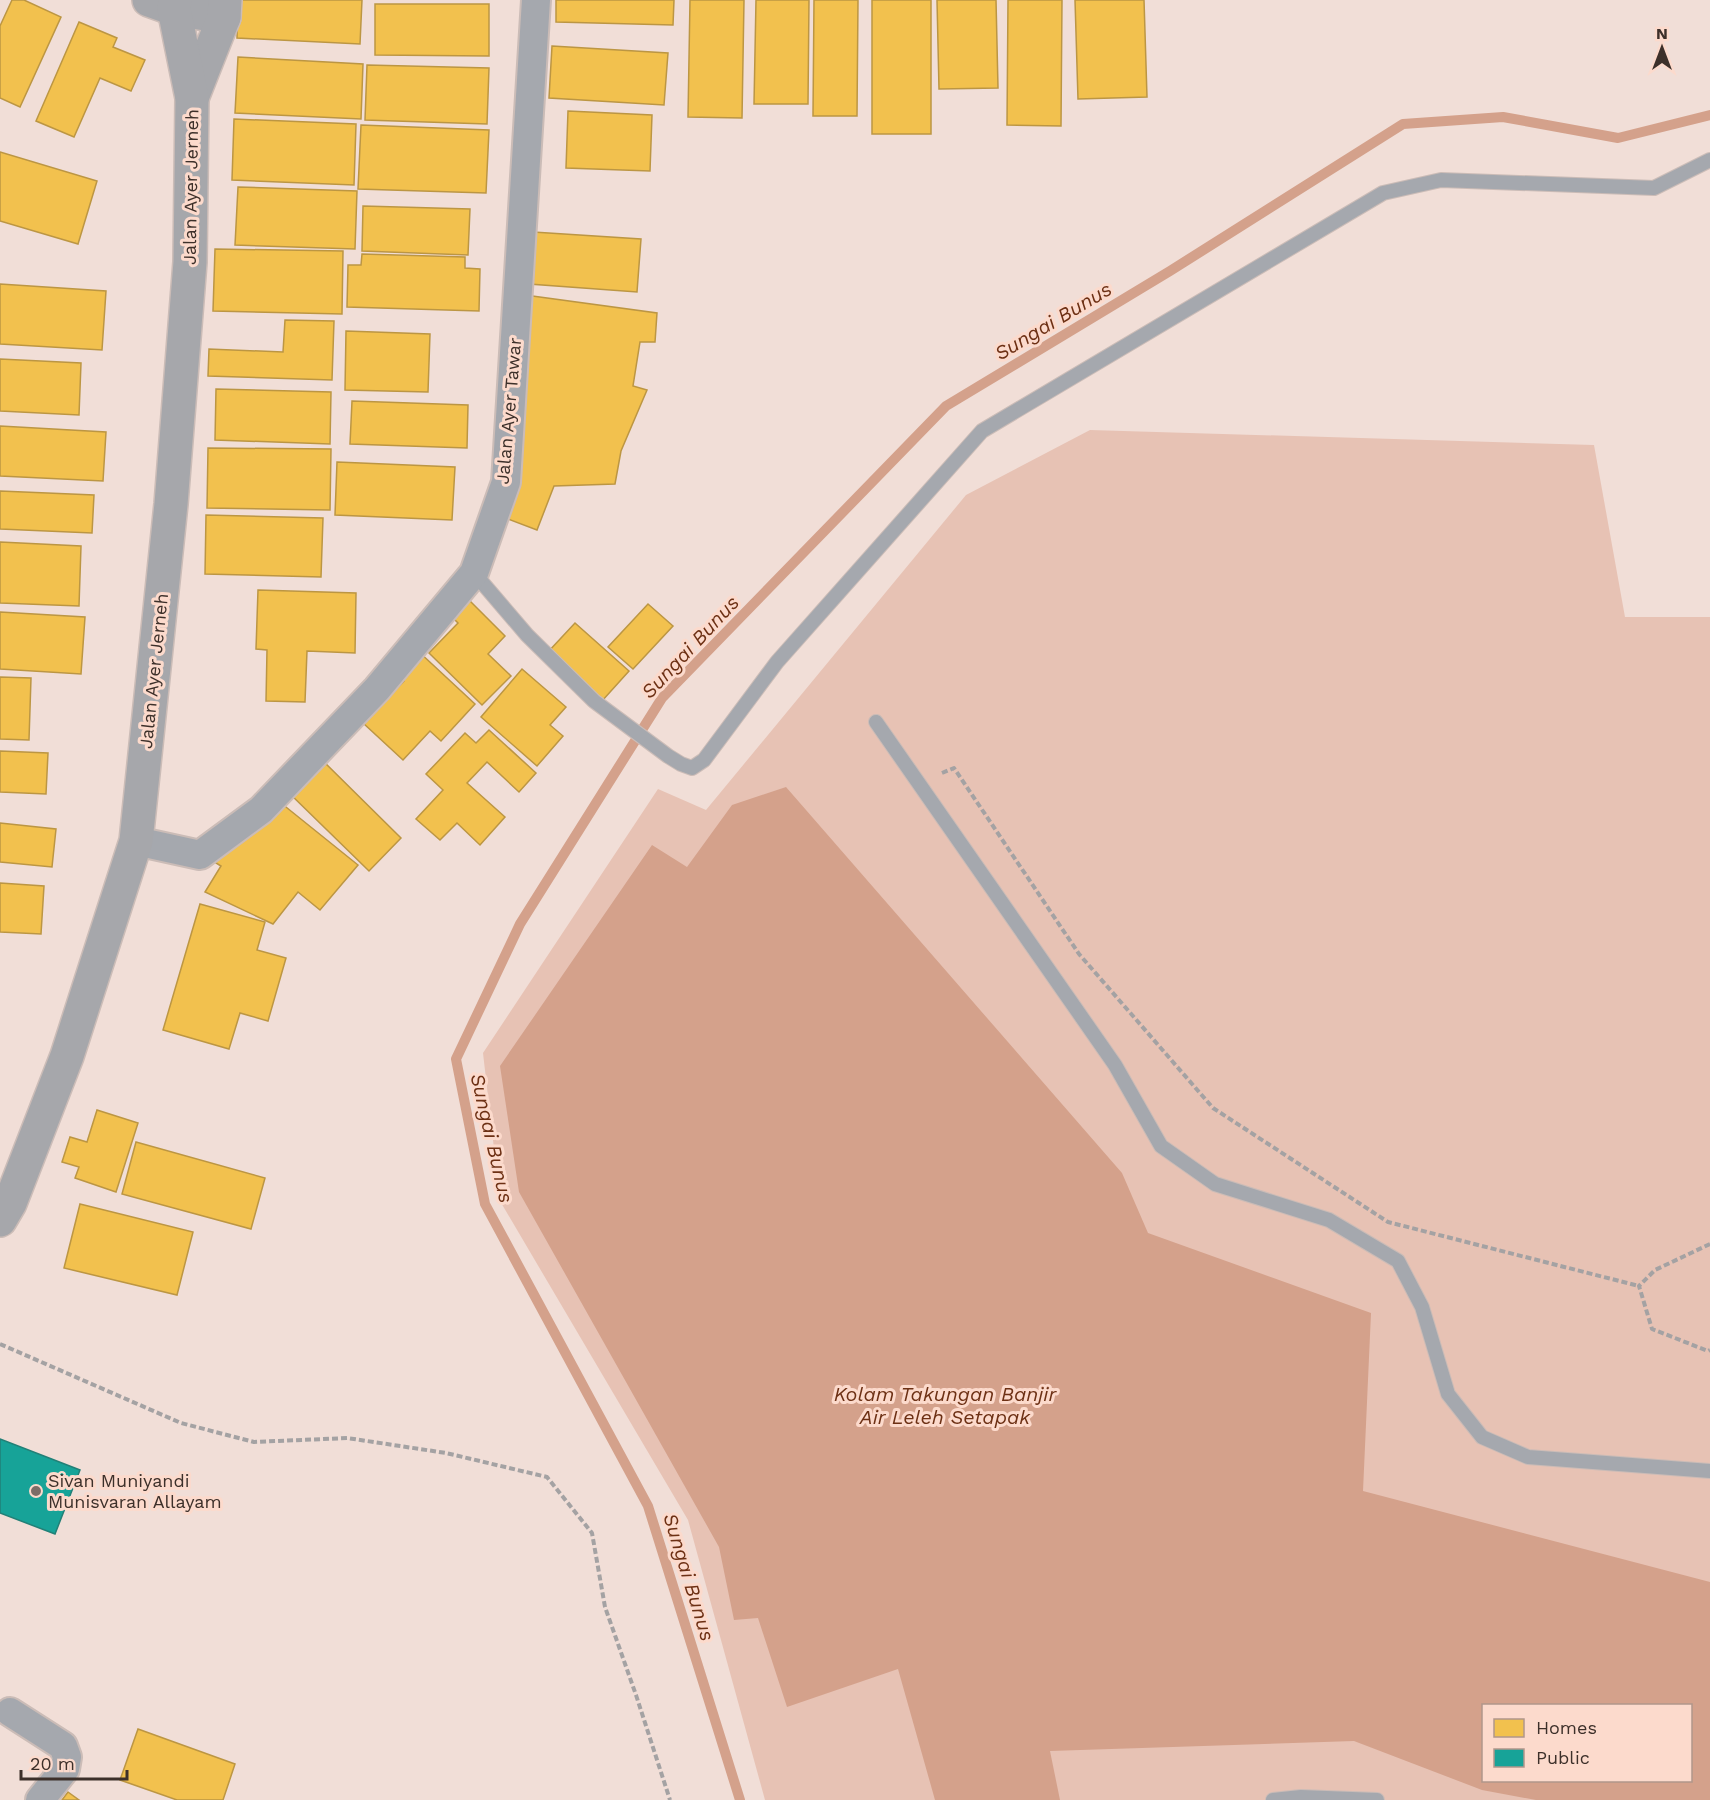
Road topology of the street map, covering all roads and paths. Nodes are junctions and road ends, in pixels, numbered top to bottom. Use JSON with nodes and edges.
{"nodes":[{"id":1,"x":536,"y":0,"type":"edge"},
{"id":2,"x":166,"y":3,"type":"edge"},
{"id":3,"x":224,"y":8,"type":"edge"},
{"id":4,"x":192,"y":99,"type":"junction"},
{"id":5,"x":1710,"y":160,"type":"edge"},
{"id":6,"x":474,"y":573,"type":"junction"},
{"id":7,"x":876,"y":722,"type":"dead end"},
{"id":8,"x":920,"y":784,"type":"junction"},
{"id":9,"x":136,"y":841,"type":"junction"},
{"id":10,"x":0,"y":1220,"type":"edge"},
{"id":11,"x":1710,"y":1244,"type":"edge"},
{"id":12,"x":1639,"y":1286,"type":"junction"},
{"id":13,"x":0,"y":1344,"type":"edge"},
{"id":14,"x":1710,"y":1350,"type":"edge"},
{"id":15,"x":1710,"y":1472,"type":"edge"},
{"id":16,"x":10,"y":1712,"type":"dead end"},
{"id":17,"x":40,"y":1800,"type":"edge"},
{"id":18,"x":670,"y":1800,"type":"edge"},
{"id":19,"x":1273,"y":1800,"type":"edge"},
{"id":20,"x":1377,"y":1800,"type":"edge"}],
"edges":[{"from":1,"to":6,"type":"street","name":"Jalan Ayer Tawar"},
{"from":2,"to":3,"type":"main road"},
{"from":2,"to":4,"type":"main road","name":"Jalan Ayer Jerneh"},
{"from":3,"to":4,"type":"main road","name":"Jalan Ayer Jerneh"},
{"from":4,"to":9,"type":"main road","name":"Jalan Ayer Jerneh"},
{"from":5,"to":6,"type":"lane"},
{"from":6,"to":9,"type":"street","name":"Jalan Ayer Tawar"},
{"from":7,"to":8,"type":"lane"},
{"from":8,"to":12,"type":"path"},
{"from":8,"to":15,"type":"lane"},
{"from":9,"to":10,"type":"main road","name":"Jalan Ayer Jerneh"},
{"from":11,"to":12,"type":"path"},
{"from":12,"to":14,"type":"path"},
{"from":13,"to":18,"type":"path"},
{"from":16,"to":17,"type":"street"},
{"from":19,"to":20,"type":"lane"}]}
